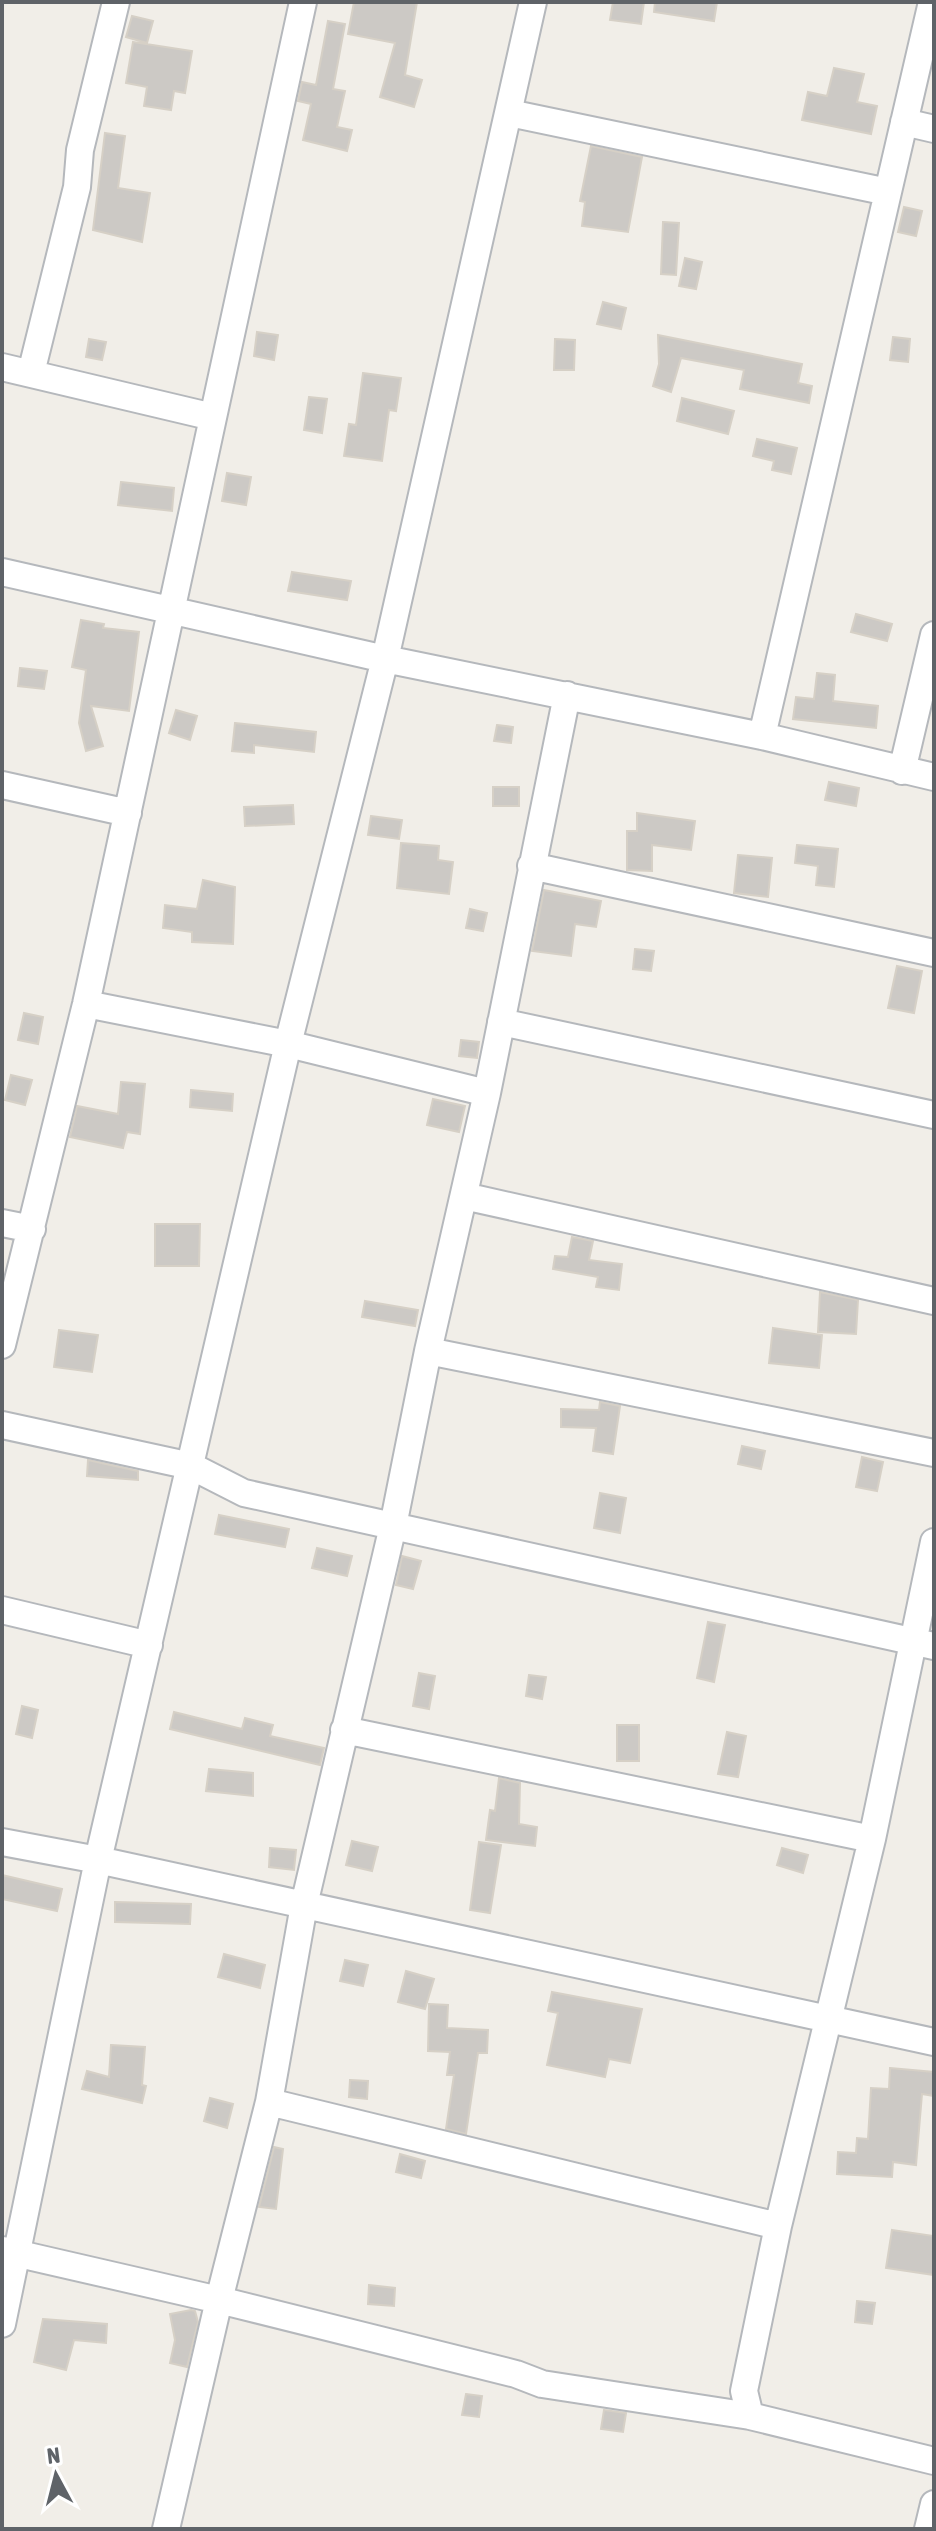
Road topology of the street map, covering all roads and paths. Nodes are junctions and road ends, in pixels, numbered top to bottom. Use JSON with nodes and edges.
{"nodes":[{"id":1,"x":116,"y":2,"type":"edge"},
{"id":2,"x":303,"y":2,"type":"edge"},
{"id":3,"x":533,"y":2,"type":"edge"},
{"id":4,"x":932,"y":2,"type":"edge"},
{"id":5,"x":509,"y":113,"type":"junction"},
{"id":6,"x":904,"y":122,"type":"junction"},
{"id":7,"x":934,"y":129,"type":"edge"},
{"id":8,"x":888,"y":192,"type":"junction"},
{"id":9,"x":2,"y":367,"type":"edge"},
{"id":10,"x":31,"y":373,"type":"junction"},
{"id":11,"x":213,"y":417,"type":"junction"},
{"id":12,"x":2,"y":572,"type":"edge"},
{"id":13,"x":172,"y":609,"type":"junction"},
{"id":14,"x":934,"y":635,"type":"edge"},
{"id":15,"x":385,"y":659,"type":"junction"},
{"id":16,"x":567,"y":695,"type":"junction"},
{"id":17,"x":762,"y":736,"type":"junction"},
{"id":18,"x":902,"y":771,"type":"junction"},
{"id":19,"x":934,"y":777,"type":"edge"},
{"id":20,"x":2,"y":785,"type":"edge"},
{"id":21,"x":128,"y":813,"type":"junction"},
{"id":22,"x":531,"y":866,"type":"junction"},
{"id":23,"x":934,"y":953,"type":"edge"},
{"id":24,"x":86,"y":1004,"type":"junction"},
{"id":25,"x":501,"y":1022,"type":"junction"},
{"id":26,"x":288,"y":1044,"type":"junction"},
{"id":27,"x":487,"y":1093,"type":"junction"},
{"id":28,"x":934,"y":1115,"type":"edge"},
{"id":29,"x":464,"y":1196,"type":"junction"},
{"id":30,"x":2,"y":1223,"type":"edge"},
{"id":31,"x":32,"y":1229,"type":"junction"},
{"id":32,"x":934,"y":1301,"type":"edge"},
{"id":33,"x":2,"y":1345,"type":"edge"},
{"id":34,"x":428,"y":1351,"type":"junction"},
{"id":35,"x":2,"y":1425,"type":"edge"},
{"id":36,"x":934,"y":1453,"type":"edge"},
{"id":37,"x":191,"y":1466,"type":"junction"},
{"id":38,"x":393,"y":1526,"type":"junction"},
{"id":39,"x":934,"y":1542,"type":"edge"},
{"id":40,"x":2,"y":1610,"type":"edge"},
{"id":41,"x":923,"y":1643,"type":"edge"},
{"id":42,"x":149,"y":1645,"type":"junction"},
{"id":43,"x":344,"y":1730,"type":"junction"},
{"id":44,"x":872,"y":1839,"type":"junction"},
{"id":45,"x":2,"y":1842,"type":"edge"},
{"id":46,"x":98,"y":1860,"type":"junction"},
{"id":47,"x":304,"y":1905,"type":"junction"},
{"id":48,"x":828,"y":2019,"type":"junction"},
{"id":49,"x":934,"y":2042,"type":"edge"},
{"id":50,"x":269,"y":2102,"type":"junction"},
{"id":51,"x":778,"y":2226,"type":"junction"},
{"id":52,"x":9,"y":2252,"type":"edge"},
{"id":53,"x":219,"y":2300,"type":"junction"},
{"id":54,"x":2,"y":2324,"type":"edge"},
{"id":55,"x":750,"y":2416,"type":"junction"},
{"id":56,"x":934,"y":2461,"type":"edge"},
{"id":57,"x":934,"y":2504,"type":"edge"},
{"id":58,"x":166,"y":2529,"type":"edge"},
{"id":59,"x":928,"y":2529,"type":"edge"}],
"edges":[{"from":1,"to":10,"type":"street"},
{"from":2,"to":11,"type":"street"},
{"from":3,"to":5,"type":"street"},
{"from":4,"to":6,"type":"street"},
{"from":5,"to":8,"type":"street"},
{"from":5,"to":15,"type":"street"},
{"from":6,"to":7,"type":"street"},
{"from":6,"to":8,"type":"street"},
{"from":8,"to":17,"type":"street"},
{"from":9,"to":10,"type":"street"},
{"from":10,"to":11,"type":"street"},
{"from":11,"to":13,"type":"street"},
{"from":12,"to":13,"type":"street"},
{"from":13,"to":15,"type":"street"},
{"from":13,"to":21,"type":"street"},
{"from":14,"to":18,"type":"street"},
{"from":15,"to":16,"type":"street"},
{"from":15,"to":26,"type":"street"},
{"from":16,"to":17,"type":"street"},
{"from":16,"to":22,"type":"street"},
{"from":17,"to":18,"type":"street"},
{"from":18,"to":19,"type":"street"},
{"from":20,"to":21,"type":"street"},
{"from":21,"to":24,"type":"street"},
{"from":22,"to":23,"type":"street"},
{"from":22,"to":25,"type":"street"},
{"from":24,"to":26,"type":"street"},
{"from":24,"to":31,"type":"street"},
{"from":25,"to":27,"type":"street"},
{"from":25,"to":28,"type":"street"},
{"from":26,"to":27,"type":"street"},
{"from":26,"to":37,"type":"street"},
{"from":27,"to":29,"type":"street"},
{"from":29,"to":32,"type":"street"},
{"from":29,"to":34,"type":"street"},
{"from":30,"to":31,"type":"street"},
{"from":31,"to":33,"type":"street"},
{"from":34,"to":36,"type":"street"},
{"from":34,"to":38,"type":"street"},
{"from":35,"to":37,"type":"street"},
{"from":37,"to":38,"type":"street"},
{"from":37,"to":42,"type":"street"},
{"from":38,"to":41,"type":"street"},
{"from":38,"to":43,"type":"street"},
{"from":39,"to":41,"type":"street"},
{"from":40,"to":42,"type":"street"},
{"from":41,"to":44,"type":"street"},
{"from":42,"to":46,"type":"street"},
{"from":43,"to":44,"type":"street"},
{"from":43,"to":47,"type":"street"},
{"from":44,"to":48,"type":"street"},
{"from":45,"to":46,"type":"street"},
{"from":46,"to":47,"type":"street"},
{"from":46,"to":52,"type":"street"},
{"from":47,"to":48,"type":"street"},
{"from":47,"to":50,"type":"street"},
{"from":48,"to":49,"type":"street"},
{"from":48,"to":51,"type":"street"},
{"from":50,"to":51,"type":"street"},
{"from":50,"to":53,"type":"street"},
{"from":51,"to":55,"type":"street"},
{"from":52,"to":53,"type":"street"},
{"from":52,"to":54,"type":"street"},
{"from":53,"to":55,"type":"street"},
{"from":53,"to":58,"type":"street"},
{"from":55,"to":56,"type":"street"},
{"from":57,"to":59,"type":"street"}]}
